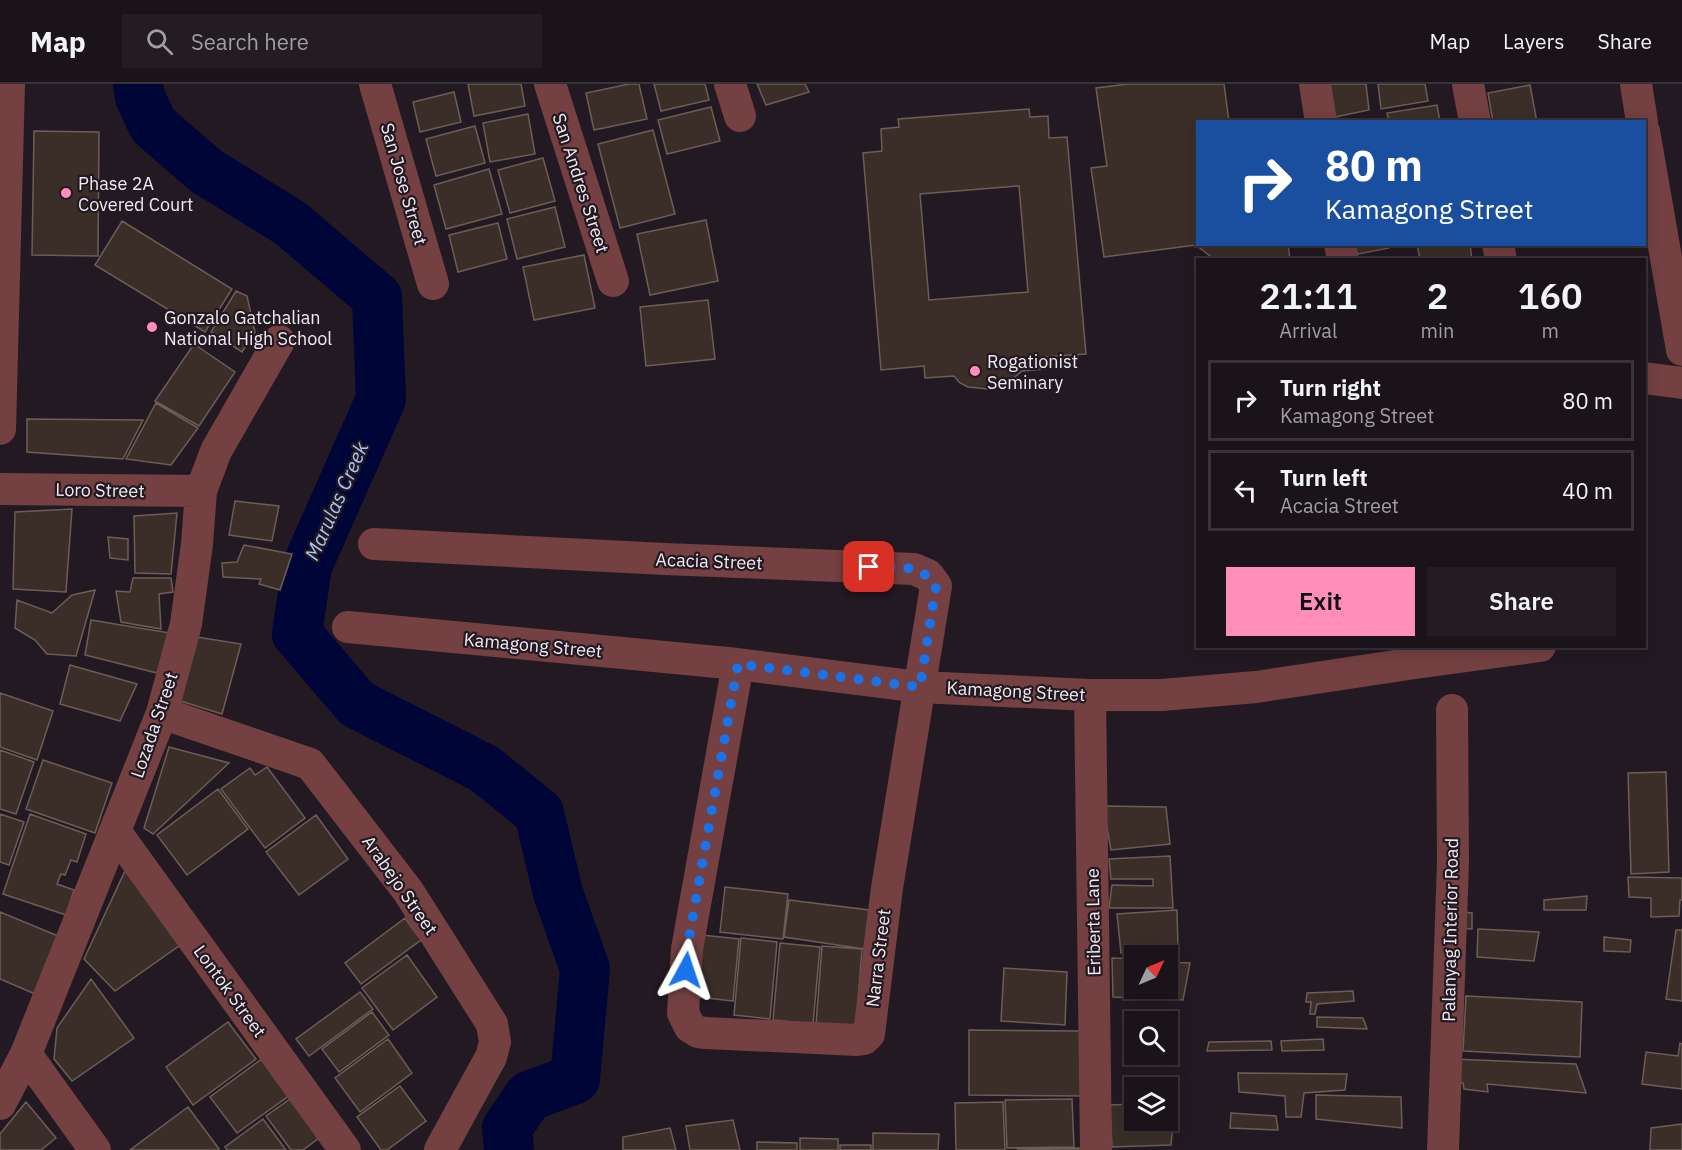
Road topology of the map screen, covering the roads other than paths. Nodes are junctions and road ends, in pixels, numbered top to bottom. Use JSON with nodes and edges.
{"nodes":[{"id":1,"x":9,"y":84,"type":"edge"},
{"id":2,"x":375,"y":84,"type":"edge"},
{"id":3,"x":550,"y":84,"type":"edge"},
{"id":4,"x":730,"y":84,"type":"edge"},
{"id":5,"x":1315,"y":84,"type":"edge"},
{"id":6,"x":1468,"y":84,"type":"edge"},
{"id":7,"x":1636,"y":84,"type":"edge"},
{"id":8,"x":740,"y":116,"type":"dead end"},
{"id":9,"x":1321,"y":120,"type":"edge"},
{"id":10,"x":1475,"y":120,"type":"edge"},
{"id":11,"x":1642,"y":120,"type":"edge"},
{"id":12,"x":1646,"y":143,"type":"edge"},
{"id":13,"x":613,"y":281,"type":"dead end"},
{"id":14,"x":433,"y":284,"type":"dead end"},
{"id":15,"x":279,"y":341,"type":"dead end"},
{"id":16,"x":1682,"y":350,"type":"edge"},
{"id":17,"x":1646,"y":378,"type":"edge"},
{"id":18,"x":1682,"y":383,"type":"edge"},
{"id":19,"x":0,"y":429,"type":"edge"},
{"id":20,"x":0,"y":489,"type":"edge"},
{"id":21,"x":201,"y":491,"type":"junction"},
{"id":22,"x":374,"y":544,"type":"dead end"},
{"id":23,"x":348,"y":627,"type":"dead end"},
{"id":24,"x":1515,"y":648,"type":"edge"},
{"id":25,"x":1477,"y":651,"type":"edge"},
{"id":26,"x":738,"y":664,"type":"junction"},
{"id":27,"x":920,"y":687,"type":"junction"},
{"id":28,"x":1090,"y":695,"type":"junction"},
{"id":29,"x":1452,"y":710,"type":"dead end"},
{"id":30,"x":162,"y":713,"type":"junction"},
{"id":31,"x":115,"y":831,"type":"junction"},
{"id":32,"x":26,"y":1054,"type":"junction"},
{"id":33,"x":0,"y":1104,"type":"edge"},
{"id":34,"x":95,"y":1150,"type":"edge"},
{"id":35,"x":345,"y":1150,"type":"edge"},
{"id":36,"x":440,"y":1150,"type":"edge"},
{"id":37,"x":1096,"y":1150,"type":"edge"},
{"id":38,"x":1443,"y":1150,"type":"edge"}],
"edges":[{"from":1,"to":19,"type":"street"},
{"from":2,"to":14,"type":"street","name":"San Jose Street"},
{"from":3,"to":13,"type":"street","name":"San Andres Street"},
{"from":4,"to":8,"type":"street"},
{"from":5,"to":9,"type":"street"},
{"from":6,"to":10,"type":"street"},
{"from":7,"to":11,"type":"street"},
{"from":12,"to":16,"type":"street"},
{"from":15,"to":21,"type":"street","name":"Lozada Street"},
{"from":17,"to":18,"type":"street"},
{"from":20,"to":21,"type":"street","name":"Loro Street"},
{"from":21,"to":30,"type":"street","name":"Lozada Street"},
{"from":22,"to":27,"type":"street","name":"Acacia Street"},
{"from":23,"to":26,"type":"street","name":"Kamagong Street"},
{"from":24,"to":25,"type":"street","name":"Kamagong Street"},
{"from":25,"to":28,"type":"street","name":"Kamagong Street"},
{"from":26,"to":27,"type":"street","name":"Kamagong Street"},
{"from":26,"to":27,"type":"street","name":"Narra Street"},
{"from":27,"to":28,"type":"street","name":"Kamagong Street"},
{"from":28,"to":37,"type":"street","name":"Eriberta Lane"},
{"from":29,"to":38,"type":"street","name":"Palanyag Interior Road"},
{"from":30,"to":31,"type":"street","name":"Lozada Street"},
{"from":30,"to":36,"type":"street","name":"Arabejo Street"},
{"from":31,"to":32,"type":"street","name":"Lozada Street"},
{"from":31,"to":35,"type":"street","name":"Lontok Street"},
{"from":32,"to":33,"type":"street","name":"Lozada Street"},
{"from":32,"to":34,"type":"street"}]}
